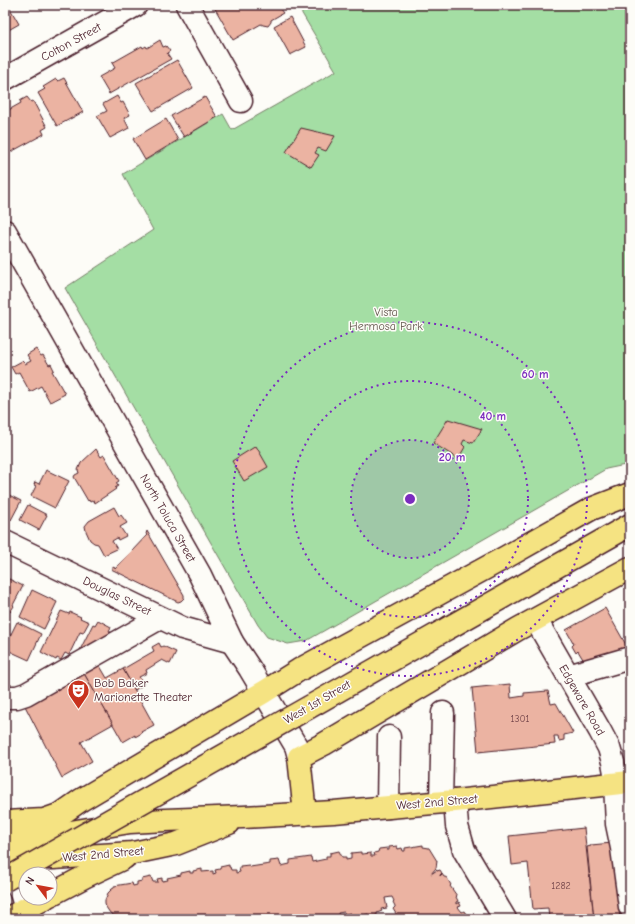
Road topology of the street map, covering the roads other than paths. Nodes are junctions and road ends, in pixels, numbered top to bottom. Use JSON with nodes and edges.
{"nodes":[{"id":1,"x":136,"y":5,"type":"edge"},
{"id":2,"x":187,"y":5,"type":"edge"},
{"id":3,"x":5,"y":79,"type":"edge"},
{"id":4,"x":241,"y":101,"type":"dead end"},
{"id":5,"x":5,"y":231,"type":"edge"},
{"id":6,"x":630,"y":494,"type":"edge"},
{"id":7,"x":630,"y":525,"type":"edge"},
{"id":8,"x":5,"y":542,"type":"edge"},
{"id":9,"x":630,"y":568,"type":"edge"},
{"id":10,"x":160,"y":618,"type":"junction"},
{"id":11,"x":536,"y":620,"type":"junction"},
{"id":12,"x":232,"y":642,"type":"junction"},
{"id":13,"x":630,"y":658,"type":"edge"},
{"id":14,"x":568,"y":676,"type":"junction"},
{"id":15,"x":264,"y":692,"type":"junction"},
{"id":16,"x":5,"y":697,"type":"edge"},
{"id":17,"x":442,"y":713,"type":"dead end"},
{"id":18,"x":389,"y":737,"type":"dead end"},
{"id":19,"x":299,"y":757,"type":"junction"},
{"id":20,"x":621,"y":783,"type":"edge"},
{"id":21,"x":448,"y":802,"type":"junction"},
{"id":22,"x":388,"y":807,"type":"junction"},
{"id":23,"x":305,"y":814,"type":"junction"},
{"id":24,"x":243,"y":817,"type":"junction"},
{"id":25,"x":5,"y":822,"type":"edge"},
{"id":26,"x":5,"y":839,"type":"edge"},
{"id":27,"x":626,"y":848,"type":"edge"},
{"id":28,"x":133,"y":853,"type":"junction"},
{"id":29,"x":5,"y":859,"type":"edge"},
{"id":30,"x":5,"y":866,"type":"edge"},
{"id":31,"x":5,"y":880,"type":"edge"},
{"id":32,"x":58,"y":891,"type":"edge"},
{"id":33,"x":5,"y":893,"type":"edge"},
{"id":34,"x":630,"y":907,"type":"edge"},
{"id":35,"x":37,"y":908,"type":"edge"},
{"id":36,"x":7,"y":919,"type":"edge"},
{"id":37,"x":505,"y":919,"type":"edge"}],
"edges":[{"from":1,"to":3,"type":"street","name":"Colton Street"},
{"from":2,"to":4,"type":"street"},
{"from":5,"to":12,"type":"street","name":"North Toluca Street"},
{"from":6,"to":15,"type":"main road"},
{"from":7,"to":31,"type":"main road","name":"West 1st Street","bridge":true},
{"from":8,"to":10,"type":"street","name":"Douglas Street"},
{"from":9,"to":11,"type":"main road"},
{"from":10,"to":12,"type":"street","name":"Douglas Street"},
{"from":10,"to":16,"type":"street"},
{"from":11,"to":14,"type":"street","name":"Edgeware Road"},
{"from":11,"to":19,"type":"main road"},
{"from":12,"to":15,"type":"street","name":"North Toluca Street"},
{"from":13,"to":14,"type":"street"},
{"from":14,"to":20,"type":"street","name":"Edgeware Road"},
{"from":15,"to":19,"type":"street","name":"North Toluca Street"},
{"from":15,"to":25,"type":"main road"},
{"from":17,"to":21,"type":"street"},
{"from":18,"to":22,"type":"street"},
{"from":19,"to":23,"type":"main road","name":"North Toluca Street"},
{"from":20,"to":21,"type":"main road","name":"West 2nd Street"},
{"from":20,"to":27,"type":"street","name":"Edgeware Road"},
{"from":21,"to":22,"type":"main road","name":"West 2nd Street"},
{"from":21,"to":37,"type":"street"},
{"from":22,"to":23,"type":"main road","name":"West 2nd Street"},
{"from":23,"to":24,"type":"main road","name":"West 2nd Street"},
{"from":24,"to":26,"type":"main road","name":"West 2nd Street"},
{"from":24,"to":28,"type":"main road","name":"West 2nd Street"},
{"from":27,"to":34,"type":"street","name":"Edgeware Road"},
{"from":28,"to":29,"type":"main road","name":"West 2nd Street"},
{"from":28,"to":32,"type":"main road"},
{"from":30,"to":35,"type":"street"},
{"from":33,"to":35,"type":"street"},
{"from":35,"to":36,"type":"main road"}]}
